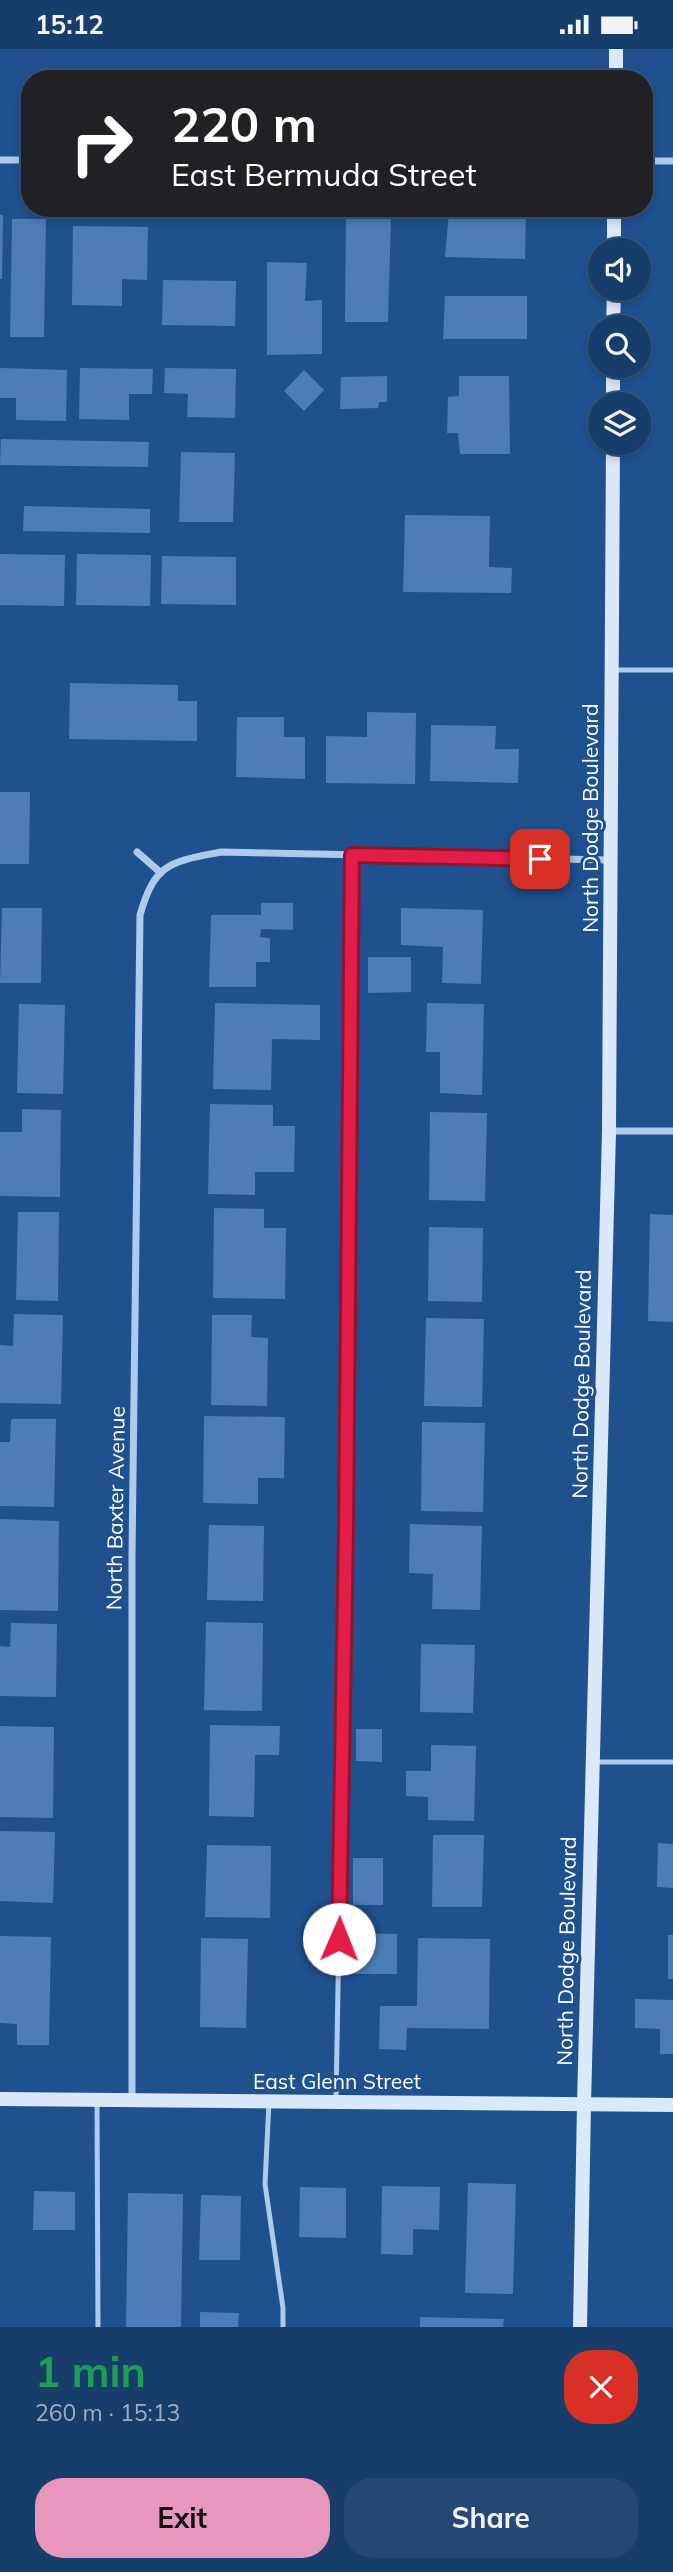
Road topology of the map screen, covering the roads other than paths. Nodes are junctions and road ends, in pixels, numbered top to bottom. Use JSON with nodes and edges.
{"nodes":[{"id":1,"x":616,"y":49,"type":"edge"},
{"id":2,"x":616,"y":70,"type":"edge"},
{"id":3,"x":0,"y":160,"type":"edge"},
{"id":4,"x":21,"y":160,"type":"edge"},
{"id":5,"x":653,"y":161,"type":"edge"},
{"id":6,"x":673,"y":161,"type":"edge"},
{"id":7,"x":614,"y":217,"type":"edge"},
{"id":8,"x":614,"y":238,"type":"edge"},
{"id":9,"x":613,"y":455,"type":"edge"},
{"id":10,"x":611,"y":670,"type":"junction"},
{"id":11,"x":673,"y":670,"type":"edge"},
{"id":12,"x":137,"y":852,"type":"dead end"},
{"id":13,"x":352,"y":855,"type":"junction"},
{"id":14,"x":610,"y":860,"type":"junction"},
{"id":15,"x":162,"y":873,"type":"junction"},
{"id":16,"x":609,"y":1131,"type":"junction"},
{"id":17,"x":673,"y":1131,"type":"edge"},
{"id":18,"x":592,"y":1762,"type":"junction"},
{"id":19,"x":673,"y":1762,"type":"edge"},
{"id":20,"x":0,"y":2099,"type":"edge"},
{"id":21,"x":97,"y":2100,"type":"junction"},
{"id":22,"x":132,"y":2100,"type":"junction"},
{"id":23,"x":269,"y":2102,"type":"junction"},
{"id":24,"x":336,"y":2102,"type":"junction"},
{"id":25,"x":584,"y":2104,"type":"junction"},
{"id":26,"x":673,"y":2105,"type":"edge"},
{"id":27,"x":98,"y":2327,"type":"edge"},
{"id":28,"x":283,"y":2327,"type":"edge"},
{"id":29,"x":580,"y":2327,"type":"edge"}],
"edges":[{"from":1,"to":2,"type":"street"},
{"from":3,"to":4,"type":"street"},
{"from":5,"to":6,"type":"street"},
{"from":7,"to":8,"type":"street"},
{"from":9,"to":10,"type":"street","name":"North Dodge Boulevard"},
{"from":10,"to":11,"type":"lane"},
{"from":10,"to":14,"type":"street","name":"North Dodge Boulevard"},
{"from":12,"to":15,"type":"street"},
{"from":13,"to":14,"type":"street"},
{"from":13,"to":15,"type":"street"},
{"from":13,"to":24,"type":"lane"},
{"from":14,"to":16,"type":"street","name":"North Dodge Boulevard"},
{"from":15,"to":22,"type":"street","name":"North Baxter Avenue"},
{"from":16,"to":17,"type":"street"},
{"from":16,"to":18,"type":"street","name":"North Dodge Boulevard"},
{"from":18,"to":19,"type":"lane"},
{"from":18,"to":25,"type":"street","name":"North Dodge Boulevard"},
{"from":20,"to":21,"type":"street","name":"East Glenn Street"},
{"from":21,"to":22,"type":"street","name":"East Glenn Street"},
{"from":21,"to":27,"type":"lane"},
{"from":22,"to":23,"type":"street","name":"East Glenn Street"},
{"from":23,"to":24,"type":"street","name":"East Glenn Street"},
{"from":23,"to":28,"type":"lane"},
{"from":24,"to":25,"type":"street","name":"East Glenn Street"},
{"from":25,"to":26,"type":"street","name":"East Glenn Street"},
{"from":25,"to":29,"type":"street","name":"North Dodge Boulevard"}]}
